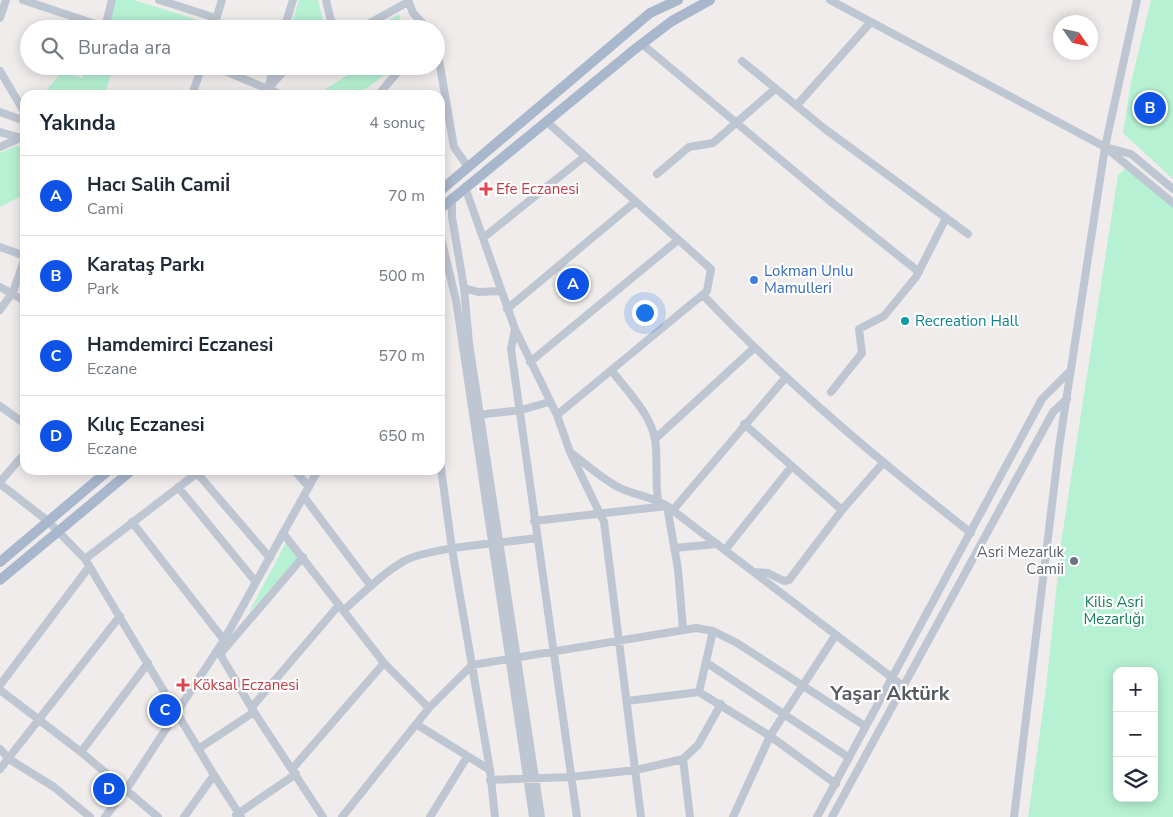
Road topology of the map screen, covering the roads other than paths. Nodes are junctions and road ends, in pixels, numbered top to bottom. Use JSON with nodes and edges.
{"nodes":[{"id":1,"x":6,"y":0,"type":"edge"},
{"id":2,"x":24,"y":0,"type":"edge"},
{"id":3,"x":112,"y":0,"type":"edge"},
{"id":4,"x":159,"y":0,"type":"edge"},
{"id":5,"x":222,"y":0,"type":"edge"},
{"id":6,"x":293,"y":0,"type":"edge"},
{"id":7,"x":326,"y":0,"type":"edge"},
{"id":8,"x":678,"y":0,"type":"edge"},
{"id":9,"x":710,"y":0,"type":"edge"},
{"id":10,"x":830,"y":0,"type":"edge"},
{"id":11,"x":835,"y":0,"type":"edge"},
{"id":12,"x":1137,"y":0,"type":"edge"},
{"id":13,"x":408,"y":1,"type":"edge"},
{"id":14,"x":845,"y":10,"type":"junction"},
{"id":15,"x":0,"y":18,"type":"edge"},
{"id":16,"x":216,"y":18,"type":"joint"},
{"id":17,"x":83,"y":20,"type":"edge"},
{"id":18,"x":108,"y":20,"type":"edge"},
{"id":19,"x":287,"y":20,"type":"edge"},
{"id":20,"x":331,"y":20,"type":"edge"},
{"id":21,"x":375,"y":20,"type":"edge"},
{"id":22,"x":420,"y":20,"type":"edge"},
{"id":23,"x":870,"y":23,"type":"junction"},
{"id":24,"x":642,"y":44,"type":"junction"},
{"id":25,"x":742,"y":61,"type":"dead end"},
{"id":26,"x":0,"y":71,"type":"edge"},
{"id":27,"x":199,"y":75,"type":"edge"},
{"id":28,"x":236,"y":75,"type":"edge"},
{"id":29,"x":271,"y":75,"type":"edge"},
{"id":30,"x":280,"y":75,"type":"edge"},
{"id":31,"x":395,"y":75,"type":"edge"},
{"id":32,"x":442,"y":75,"type":"edge"},
{"id":33,"x":269,"y":88,"type":"junction"},
{"id":34,"x":775,"y":89,"type":"junction"},
{"id":35,"x":194,"y":90,"type":"edge"},
{"id":36,"x":273,"y":90,"type":"edge"},
{"id":37,"x":382,"y":90,"type":"edge"},
{"id":38,"x":444,"y":90,"type":"edge"},
{"id":39,"x":445,"y":95,"type":"edge"},
{"id":40,"x":797,"y":104,"type":"junction"},
{"id":41,"x":20,"y":105,"type":"edge"},
{"id":42,"x":0,"y":112,"type":"edge"},
{"id":43,"x":20,"y":119,"type":"edge"},
{"id":44,"x":546,"y":122,"type":"junction"},
{"id":45,"x":735,"y":122,"type":"junction"},
{"id":46,"x":0,"y":132,"type":"edge"},
{"id":47,"x":20,"y":137,"type":"edge"},
{"id":48,"x":20,"y":139,"type":"edge"},
{"id":49,"x":0,"y":147,"type":"edge"},
{"id":50,"x":1105,"y":147,"type":"junction"},
{"id":51,"x":584,"y":157,"type":"junction"},
{"id":52,"x":468,"y":167,"type":"junction"},
{"id":53,"x":657,"y":174,"type":"dead end"},
{"id":54,"x":445,"y":187,"type":"edge"},
{"id":55,"x":464,"y":187,"type":"junction"},
{"id":56,"x":1173,"y":189,"type":"edge"},
{"id":57,"x":452,"y":198,"type":"junction"},
{"id":58,"x":635,"y":202,"type":"junction"},
{"id":59,"x":1173,"y":203,"type":"edge"},
{"id":60,"x":445,"y":204,"type":"edge"},
{"id":61,"x":946,"y":218,"type":"junction"},
{"id":62,"x":968,"y":234,"type":"dead end"},
{"id":63,"x":483,"y":238,"type":"junction"},
{"id":64,"x":678,"y":240,"type":"junction"},
{"id":65,"x":456,"y":241,"type":"junction"},
{"id":66,"x":0,"y":247,"type":"edge"},
{"id":67,"x":445,"y":248,"type":"edge"},
{"id":68,"x":20,"y":255,"type":"edge"},
{"id":69,"x":445,"y":261,"type":"edge"},
{"id":70,"x":20,"y":272,"type":"edge"},
{"id":71,"x":919,"y":272,"type":"junction"},
{"id":72,"x":0,"y":287,"type":"edge"},
{"id":73,"x":464,"y":288,"type":"junction"},
{"id":74,"x":501,"y":291,"type":"junction"},
{"id":75,"x":13,"y":292,"type":"junction"},
{"id":76,"x":703,"y":295,"type":"junction"},
{"id":77,"x":20,"y":297,"type":"edge"},
{"id":78,"x":507,"y":309,"type":"junction"},
{"id":79,"x":0,"y":310,"type":"edge"},
{"id":80,"x":515,"y":329,"type":"junction"},
{"id":81,"x":754,"y":349,"type":"junction"},
{"id":82,"x":530,"y":362,"type":"junction"},
{"id":83,"x":1071,"y":370,"type":"junction"},
{"id":84,"x":612,"y":371,"type":"junction"},
{"id":85,"x":786,"y":377,"type":"junction"},
{"id":86,"x":831,"y":392,"type":"dead end"},
{"id":87,"x":1066,"y":398,"type":"junction"},
{"id":88,"x":549,"y":402,"type":"junction"},
{"id":89,"x":0,"y":406,"type":"edge"},
{"id":90,"x":521,"y":410,"type":"junction"},
{"id":91,"x":476,"y":415,"type":"junction"},
{"id":92,"x":557,"y":415,"type":"junction"},
{"id":93,"x":20,"y":420,"type":"edge"},
{"id":94,"x":744,"y":424,"type":"junction"},
{"id":95,"x":655,"y":439,"type":"junction"},
{"id":96,"x":570,"y":452,"type":"junction"},
{"id":97,"x":20,"y":459,"type":"edge"},
{"id":98,"x":883,"y":463,"type":"junction"},
{"id":99,"x":792,"y":466,"type":"junction"},
{"id":100,"x":103,"y":475,"type":"edge"},
{"id":101,"x":126,"y":475,"type":"edge"},
{"id":102,"x":195,"y":475,"type":"edge"},
{"id":103,"x":201,"y":475,"type":"edge"},
{"id":104,"x":298,"y":475,"type":"edge"},
{"id":105,"x":315,"y":475,"type":"edge"},
{"id":106,"x":442,"y":475,"type":"edge"},
{"id":107,"x":0,"y":483,"type":"edge"},
{"id":108,"x":178,"y":487,"type":"junction"},
{"id":109,"x":309,"y":487,"type":"junction"},
{"id":110,"x":304,"y":497,"type":"junction"},
{"id":111,"x":658,"y":500,"type":"junction"},
{"id":112,"x":670,"y":508,"type":"junction"},
{"id":113,"x":842,"y":510,"type":"junction"},
{"id":114,"x":602,"y":515,"type":"junction"},
{"id":115,"x":48,"y":521,"type":"junction"},
{"id":116,"x":534,"y":521,"type":"junction"},
{"id":117,"x":132,"y":522,"type":"junction"},
{"id":118,"x":58,"y":532,"type":"junction"},
{"id":119,"x":283,"y":533,"type":"junction"},
{"id":120,"x":971,"y":533,"type":"junction"},
{"id":121,"x":536,"y":538,"type":"junction"},
{"id":122,"x":500,"y":544,"type":"junction"},
{"id":123,"x":716,"y":544,"type":"junction"},
{"id":124,"x":491,"y":545,"type":"junction"},
{"id":125,"x":674,"y":548,"type":"junction"},
{"id":126,"x":452,"y":550,"type":"junction"},
{"id":127,"x":725,"y":550,"type":"junction"},
{"id":128,"x":303,"y":557,"type":"junction"},
{"id":129,"x":270,"y":558,"type":"junction"},
{"id":130,"x":85,"y":559,"type":"junction"},
{"id":131,"x":0,"y":562,"type":"edge"},
{"id":132,"x":89,"y":567,"type":"junction"},
{"id":133,"x":754,"y":572,"type":"junction"},
{"id":134,"x":0,"y":580,"type":"edge"},
{"id":135,"x":255,"y":581,"type":"junction"},
{"id":136,"x":371,"y":586,"type":"junction"},
{"id":137,"x":342,"y":608,"type":"junction"},
{"id":138,"x":120,"y":616,"type":"junction"},
{"id":139,"x":684,"y":630,"type":"junction"},
{"id":140,"x":713,"y":631,"type":"junction"},
{"id":141,"x":835,"y":636,"type":"junction"},
{"id":142,"x":224,"y":640,"type":"junction"},
{"id":143,"x":620,"y":641,"type":"junction"},
{"id":144,"x":554,"y":650,"type":"junction"},
{"id":145,"x":220,"y":654,"type":"junction"},
{"id":146,"x":518,"y":656,"type":"junction"},
{"id":147,"x":509,"y":659,"type":"junction"},
{"id":148,"x":148,"y":663,"type":"junction"},
{"id":149,"x":384,"y":663,"type":"junction"},
{"id":150,"x":707,"y":663,"type":"junction"},
{"id":151,"x":472,"y":665,"type":"junction"},
{"id":152,"x":892,"y":679,"type":"junction"},
{"id":153,"x":0,"y":685,"type":"edge"},
{"id":154,"x":903,"y":686,"type":"junction"},
{"id":155,"x":802,"y":687,"type":"junction"},
{"id":156,"x":0,"y":690,"type":"edge"},
{"id":157,"x":699,"y":692,"type":"junction"},
{"id":158,"x":627,"y":702,"type":"junction"},
{"id":159,"x":721,"y":704,"type":"junction"},
{"id":160,"x":429,"y":708,"type":"junction"},
{"id":161,"x":253,"y":710,"type":"junction"},
{"id":162,"x":177,"y":713,"type":"junction"},
{"id":163,"x":786,"y":713,"type":"junction"},
{"id":164,"x":40,"y":719,"type":"junction"},
{"id":165,"x":416,"y":724,"type":"junction"},
{"id":166,"x":865,"y":726,"type":"junction"},
{"id":167,"x":770,"y":736,"type":"junction"},
{"id":168,"x":0,"y":749,"type":"edge"},
{"id":169,"x":198,"y":749,"type":"junction"},
{"id":170,"x":81,"y":752,"type":"junction"},
{"id":171,"x":848,"y":756,"type":"junction"},
{"id":172,"x":467,"y":757,"type":"junction"},
{"id":173,"x":9,"y":759,"type":"junction"},
{"id":174,"x":683,"y":759,"type":"junction"},
{"id":175,"x":0,"y":769,"type":"edge"},
{"id":176,"x":490,"y":770,"type":"junction"},
{"id":177,"x":636,"y":770,"type":"junction"},
{"id":178,"x":294,"y":771,"type":"junction"},
{"id":179,"x":214,"y":776,"type":"junction"},
{"id":180,"x":571,"y":777,"type":"junction"},
{"id":181,"x":526,"y":778,"type":"junction"},
{"id":182,"x":535,"y":778,"type":"junction"},
{"id":183,"x":490,"y":780,"type":"junction"},
{"id":184,"x":836,"y":784,"type":"junction"},
{"id":185,"x":126,"y":790,"type":"junction"},
{"id":186,"x":238,"y":815,"type":"edge"},
{"id":187,"x":90,"y":817,"type":"edge"},
{"id":188,"x":105,"y":817,"type":"edge"},
{"id":189,"x":158,"y":817,"type":"edge"},
{"id":190,"x":184,"y":817,"type":"edge"},
{"id":191,"x":323,"y":817,"type":"edge"},
{"id":192,"x":342,"y":817,"type":"edge"},
{"id":193,"x":430,"y":817,"type":"edge"},
{"id":194,"x":495,"y":817,"type":"edge"},
{"id":195,"x":532,"y":817,"type":"edge"},
{"id":196,"x":541,"y":817,"type":"edge"},
{"id":197,"x":577,"y":817,"type":"edge"},
{"id":198,"x":641,"y":817,"type":"edge"},
{"id":199,"x":690,"y":817,"type":"edge"},
{"id":200,"x":733,"y":817,"type":"edge"},
{"id":201,"x":817,"y":817,"type":"edge"},
{"id":202,"x":832,"y":817,"type":"edge"},
{"id":203,"x":1014,"y":817,"type":"edge"}],
"edges":[{"from":1,"to":15,"type":"street"},
{"from":2,"to":17,"type":"street"},
{"from":3,"to":18,"type":"street"},
{"from":4,"to":16,"type":"street"},
{"from":5,"to":16,"type":"street"},
{"from":6,"to":19,"type":"street"},
{"from":7,"to":20,"type":"street"},
{"from":8,"to":52,"type":"main road"},
{"from":9,"to":24,"type":"main road"},
{"from":10,"to":14,"type":"street"},
{"from":11,"to":14,"type":"street"},
{"from":12,"to":50,"type":"street"},
{"from":13,"to":21,"type":"street"},
{"from":13,"to":22,"type":"street"},
{"from":14,"to":23,"type":"street"},
{"from":23,"to":40,"type":"street"},
{"from":23,"to":50,"type":"street"},
{"from":24,"to":44,"type":"main road"},
{"from":24,"to":45,"type":"street"},
{"from":25,"to":34,"type":"street"},
{"from":26,"to":41,"type":"street"},
{"from":27,"to":35,"type":"street"},
{"from":28,"to":33,"type":"street"},
{"from":29,"to":33,"type":"street"},
{"from":30,"to":33,"type":"street"},
{"from":31,"to":37,"type":"street"},
{"from":32,"to":38,"type":"street"},
{"from":33,"to":36,"type":"street"},
{"from":34,"to":40,"type":"street"},
{"from":34,"to":45,"type":"street"},
{"from":39,"to":52,"type":"street"},
{"from":40,"to":61,"type":"street"},
{"from":42,"to":43,"type":"street"},
{"from":44,"to":51,"type":"street"},
{"from":44,"to":55,"type":"main road"},
{"from":45,"to":53,"type":"street"},
{"from":45,"to":71,"type":"street"},
{"from":46,"to":47,"type":"street"},
{"from":48,"to":49,"type":"street"},
{"from":50,"to":56,"type":"street"},
{"from":50,"to":59,"type":"street"},
{"from":50,"to":83,"type":"street"},
{"from":51,"to":58,"type":"street"},
{"from":51,"to":63,"type":"street"},
{"from":52,"to":54,"type":"main road"},
{"from":55,"to":57,"type":"main road"},
{"from":55,"to":63,"type":"street"},
{"from":57,"to":60,"type":"main road"},
{"from":57,"to":65,"type":"street"},
{"from":58,"to":64,"type":"street"},
{"from":58,"to":78,"type":"street"},
{"from":61,"to":62,"type":"street"},
{"from":61,"to":71,"type":"street"},
{"from":63,"to":74,"type":"street"},
{"from":64,"to":76,"type":"street"},
{"from":64,"to":82,"type":"street"},
{"from":65,"to":67,"type":"street"},
{"from":65,"to":73,"type":"street"},
{"from":66,"to":68,"type":"street"},
{"from":69,"to":91,"type":"street"},
{"from":70,"to":75,"type":"street"},
{"from":71,"to":86,"type":"street"},
{"from":72,"to":75,"type":"street"},
{"from":73,"to":74,"type":"street"},
{"from":73,"to":91,"type":"street"},
{"from":74,"to":78,"type":"street"},
{"from":75,"to":77,"type":"street"},
{"from":75,"to":79,"type":"street"},
{"from":76,"to":81,"type":"street"},
{"from":76,"to":84,"type":"street"},
{"from":78,"to":80,"type":"street"},
{"from":80,"to":82,"type":"street"},
{"from":80,"to":90,"type":"street"},
{"from":81,"to":85,"type":"street"},
{"from":81,"to":95,"type":"street"},
{"from":82,"to":88,"type":"street"},
{"from":83,"to":87,"type":"street"},
{"from":83,"to":120,"type":"street"},
{"from":84,"to":92,"type":"street"},
{"from":84,"to":95,"type":"street"},
{"from":85,"to":94,"type":"street"},
{"from":85,"to":98,"type":"street"},
{"from":87,"to":154,"type":"street"},
{"from":87,"to":203,"type":"street"},
{"from":88,"to":90,"type":"street"},
{"from":88,"to":92,"type":"street"},
{"from":89,"to":93,"type":"street"},
{"from":90,"to":91,"type":"street"},
{"from":90,"to":116,"type":"street"},
{"from":91,"to":122,"type":"street"},
{"from":91,"to":124,"type":"street"},
{"from":92,"to":96,"type":"street"},
{"from":94,"to":99,"type":"street"},
{"from":94,"to":112,"type":"street"},
{"from":95,"to":111,"type":"street"},
{"from":96,"to":111,"type":"street"},
{"from":96,"to":114,"type":"street"},
{"from":97,"to":107,"type":"street"},
{"from":98,"to":113,"type":"street"},
{"from":98,"to":120,"type":"street"},
{"from":99,"to":113,"type":"street"},
{"from":99,"to":127,"type":"street"},
{"from":100,"to":115,"type":"main road"},
{"from":101,"to":118,"type":"main road"},
{"from":102,"to":108,"type":"street"},
{"from":103,"to":129,"type":"street"},
{"from":104,"to":109,"type":"street"},
{"from":105,"to":109,"type":"street"},
{"from":106,"to":126,"type":"street"},
{"from":107,"to":115,"type":"street"},
{"from":108,"to":117,"type":"street"},
{"from":108,"to":135,"type":"street"},
{"from":109,"to":110,"type":"street"},
{"from":110,"to":119,"type":"street"},
{"from":110,"to":136,"type":"street"},
{"from":111,"to":112,"type":"street"},
{"from":112,"to":114,"type":"street"},
{"from":112,"to":123,"type":"street"},
{"from":112,"to":125,"type":"street"},
{"from":113,"to":133,"type":"street"},
{"from":114,"to":116,"type":"street"},
{"from":114,"to":143,"type":"street"},
{"from":115,"to":118,"type":"street"},
{"from":115,"to":131,"type":"main road"},
{"from":116,"to":121,"type":"street"},
{"from":117,"to":130,"type":"street"},
{"from":117,"to":142,"type":"street"},
{"from":118,"to":130,"type":"street"},
{"from":118,"to":134,"type":"main road"},
{"from":119,"to":128,"type":"street"},
{"from":119,"to":129,"type":"street"},
{"from":120,"to":152,"type":"street"},
{"from":121,"to":122,"type":"street"},
{"from":121,"to":144,"type":"street"},
{"from":122,"to":124,"type":"street"},
{"from":122,"to":146,"type":"street"},
{"from":123,"to":125,"type":"street"},
{"from":123,"to":127,"type":"street"},
{"from":124,"to":126,"type":"street"},
{"from":124,"to":147,"type":"street"},
{"from":125,"to":139,"type":"street"},
{"from":126,"to":136,"type":"street"},
{"from":126,"to":151,"type":"street"},
{"from":127,"to":133,"type":"street"},
{"from":128,"to":137,"type":"street"},
{"from":128,"to":145,"type":"street"},
{"from":129,"to":135,"type":"street"},
{"from":130,"to":132,"type":"street"},
{"from":132,"to":138,"type":"street"},
{"from":132,"to":153,"type":"street"},
{"from":133,"to":141,"type":"street"},
{"from":135,"to":142,"type":"street"},
{"from":136,"to":137,"type":"street"},
{"from":137,"to":149,"type":"street"},
{"from":137,"to":161,"type":"street"},
{"from":138,"to":148,"type":"street"},
{"from":138,"to":164,"type":"street"},
{"from":139,"to":140,"type":"street"},
{"from":139,"to":143,"type":"street"},
{"from":140,"to":150,"type":"street"},
{"from":140,"to":155,"type":"street"},
{"from":141,"to":152,"type":"street"},
{"from":141,"to":155,"type":"street"},
{"from":142,"to":145,"type":"street"},
{"from":142,"to":162,"type":"street"},
{"from":143,"to":144,"type":"street"},
{"from":143,"to":158,"type":"street"},
{"from":144,"to":146,"type":"street"},
{"from":144,"to":180,"type":"street"},
{"from":145,"to":161,"type":"street"},
{"from":146,"to":147,"type":"street"},
{"from":146,"to":182,"type":"street"},
{"from":147,"to":151,"type":"street"},
{"from":147,"to":181,"type":"street"},
{"from":148,"to":162,"type":"street"},
{"from":148,"to":170,"type":"street"},
{"from":149,"to":160,"type":"street"},
{"from":149,"to":178,"type":"street"},
{"from":150,"to":157,"type":"street"},
{"from":150,"to":163,"type":"street"},
{"from":151,"to":160,"type":"street"},
{"from":151,"to":176,"type":"street"},
{"from":152,"to":154,"type":"street"},
{"from":152,"to":166,"type":"street"},
{"from":154,"to":202,"type":"street"},
{"from":155,"to":163,"type":"street"},
{"from":155,"to":166,"type":"street"},
{"from":156,"to":164,"type":"street"},
{"from":157,"to":158,"type":"street"},
{"from":157,"to":159,"type":"street"},
{"from":158,"to":177,"type":"street"},
{"from":159,"to":167,"type":"street"},
{"from":159,"to":174,"type":"street"},
{"from":160,"to":165,"type":"street"},
{"from":161,"to":169,"type":"street"},
{"from":161,"to":178,"type":"street"},
{"from":162,"to":169,"type":"street"},
{"from":162,"to":185,"type":"street"},
{"from":163,"to":167,"type":"street"},
{"from":163,"to":171,"type":"street"},
{"from":164,"to":170,"type":"street"},
{"from":164,"to":173,"type":"street"},
{"from":165,"to":172,"type":"street"},
{"from":165,"to":192,"type":"street"},
{"from":166,"to":171,"type":"street"},
{"from":167,"to":184,"type":"street"},
{"from":167,"to":200,"type":"street"},
{"from":168,"to":173,"type":"street"},
{"from":169,"to":179,"type":"street"},
{"from":170,"to":185,"type":"street"},
{"from":171,"to":184,"type":"street"},
{"from":172,"to":176,"type":"street"},
{"from":172,"to":193,"type":"street"},
{"from":173,"to":175,"type":"street"},
{"from":173,"to":187,"type":"street"},
{"from":174,"to":177,"type":"street"},
{"from":174,"to":199,"type":"street"},
{"from":176,"to":183,"type":"street"},
{"from":177,"to":180,"type":"street"},
{"from":177,"to":198,"type":"street"},
{"from":178,"to":186,"type":"street"},
{"from":178,"to":191,"type":"street"},
{"from":179,"to":186,"type":"street"},
{"from":179,"to":190,"type":"street"},
{"from":180,"to":182,"type":"street"},
{"from":180,"to":197,"type":"street"},
{"from":181,"to":182,"type":"street"},
{"from":181,"to":183,"type":"street"},
{"from":181,"to":195,"type":"street"},
{"from":182,"to":196,"type":"street"},
{"from":183,"to":194,"type":"street"},
{"from":184,"to":201,"type":"street"},
{"from":185,"to":188,"type":"street"},
{"from":185,"to":189,"type":"street"}]}
